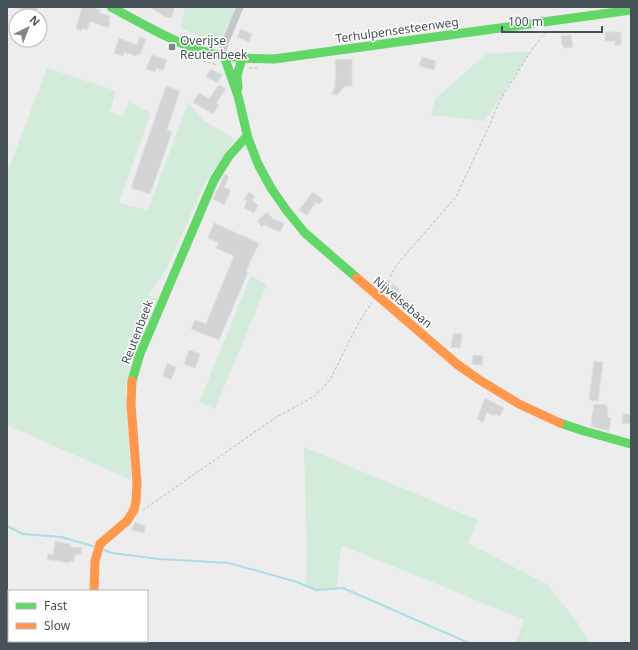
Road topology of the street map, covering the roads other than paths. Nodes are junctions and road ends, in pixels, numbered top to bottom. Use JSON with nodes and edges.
{"nodes":[{"id":1,"x":111,"y":7,"type":"edge"},
{"id":2,"x":240,"y":7,"type":"edge"},
{"id":3,"x":631,"y":10,"type":"edge"},
{"id":4,"x":224,"y":56,"type":"junction"},
{"id":5,"x":242,"y":59,"type":"junction"},
{"id":6,"x":238,"y":96,"type":"junction"},
{"id":7,"x":247,"y":136,"type":"junction"},
{"id":8,"x":388,"y":282,"type":"road end"},
{"id":9,"x":376,"y":295,"type":"junction"},
{"id":10,"x":631,"y":444,"type":"edge"},
{"id":11,"x":94,"y":590,"type":"edge"}],
"edges":[{"from":1,"to":4,"type":"main road","name":"Terhulpensesteenweg"},
{"from":2,"to":4,"type":"street"},
{"from":3,"to":5,"type":"main road","name":"Terhulpensesteenweg"},
{"from":4,"to":5,"type":"main road","name":"Terhulpensesteenweg"},
{"from":4,"to":6,"type":"main road","name":"Nijvelsebaan"},
{"from":5,"to":6,"type":"main road","name":"Nijvelsebaan"},
{"from":6,"to":7,"type":"main road","name":"Nijvelsebaan"},
{"from":7,"to":9,"type":"main road","name":"Nijvelsebaan"},
{"from":7,"to":11,"type":"main road","name":"Reutenbeek"},
{"from":8,"to":9,"type":"lane"},
{"from":9,"to":10,"type":"main road","name":"Nijvelsebaan"}]}
